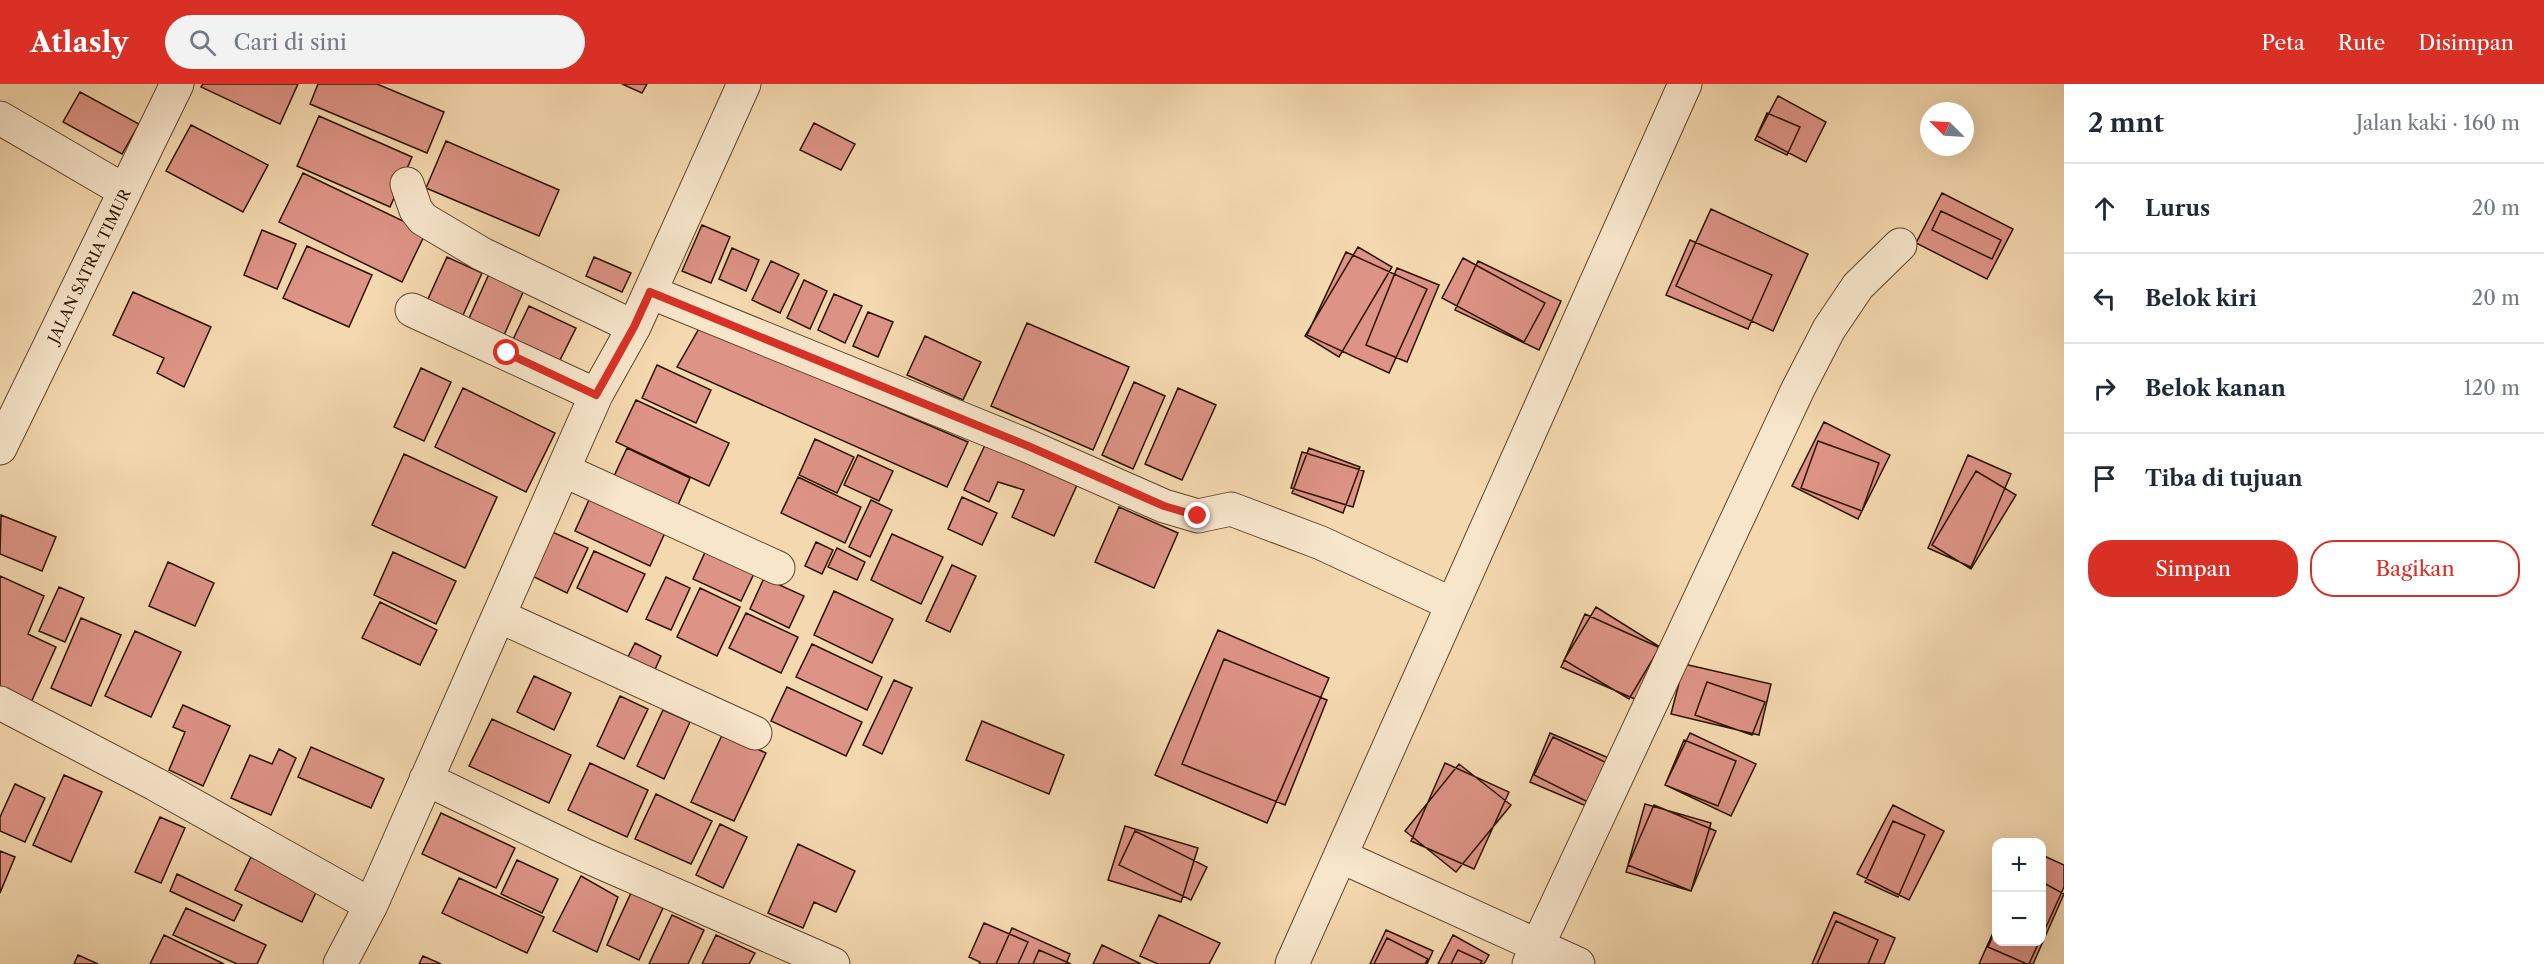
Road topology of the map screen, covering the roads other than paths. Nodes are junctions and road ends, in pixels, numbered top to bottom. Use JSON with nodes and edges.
{"nodes":[{"id":1,"x":177,"y":84,"type":"edge"},
{"id":2,"x":744,"y":84,"type":"edge"},
{"id":3,"x":1685,"y":84,"type":"edge"},
{"id":4,"x":0,"y":118,"type":"edge"},
{"id":5,"x":407,"y":184,"type":"dead end"},
{"id":6,"x":125,"y":191,"type":"junction"},
{"id":7,"x":1900,"y":245,"type":"dead end"},
{"id":8,"x":650,"y":292,"type":"junction"},
{"id":9,"x":412,"y":310,"type":"dead end"},
{"id":10,"x":634,"y":327,"type":"junction"},
{"id":11,"x":596,"y":395,"type":"junction"},
{"id":12,"x":0,"y":448,"type":"edge"},
{"id":13,"x":563,"y":470,"type":"junction"},
{"id":14,"x":778,"y":568,"type":"dead end"},
{"id":15,"x":1452,"y":604,"type":"junction"},
{"id":16,"x":499,"y":616,"type":"junction"},
{"id":17,"x":0,"y":703,"type":"edge"},
{"id":18,"x":755,"y":733,"type":"dead end"},
{"id":19,"x":426,"y":779,"type":"junction"},
{"id":20,"x":1340,"y":856,"type":"junction"},
{"id":21,"x":371,"y":905,"type":"junction"},
{"id":22,"x":1533,"y":954,"type":"edge"},
{"id":23,"x":340,"y":964,"type":"edge"},
{"id":24,"x":833,"y":964,"type":"edge"},
{"id":25,"x":1292,"y":964,"type":"edge"},
{"id":26,"x":1578,"y":964,"type":"edge"}],
"edges":[{"from":1,"to":6,"type":"street","name":"JALAN SATRIA TIMUR"},
{"from":2,"to":8,"type":"street"},
{"from":3,"to":15,"type":"street"},
{"from":4,"to":6,"type":"street"},
{"from":5,"to":10,"type":"street"},
{"from":6,"to":12,"type":"street","name":"JALAN SATRIA TIMUR"},
{"from":7,"to":22,"type":"street"},
{"from":8,"to":10,"type":"street"},
{"from":8,"to":15,"type":"street"},
{"from":9,"to":11,"type":"street"},
{"from":10,"to":11,"type":"street"},
{"from":11,"to":13,"type":"street"},
{"from":13,"to":14,"type":"street"},
{"from":13,"to":16,"type":"street"},
{"from":15,"to":20,"type":"street"},
{"from":16,"to":18,"type":"street"},
{"from":16,"to":19,"type":"street"},
{"from":17,"to":21,"type":"street"},
{"from":19,"to":21,"type":"street"},
{"from":19,"to":24,"type":"street"},
{"from":20,"to":22,"type":"street"},
{"from":20,"to":25,"type":"street"},
{"from":21,"to":23,"type":"street"},
{"from":22,"to":26,"type":"street"}]}
